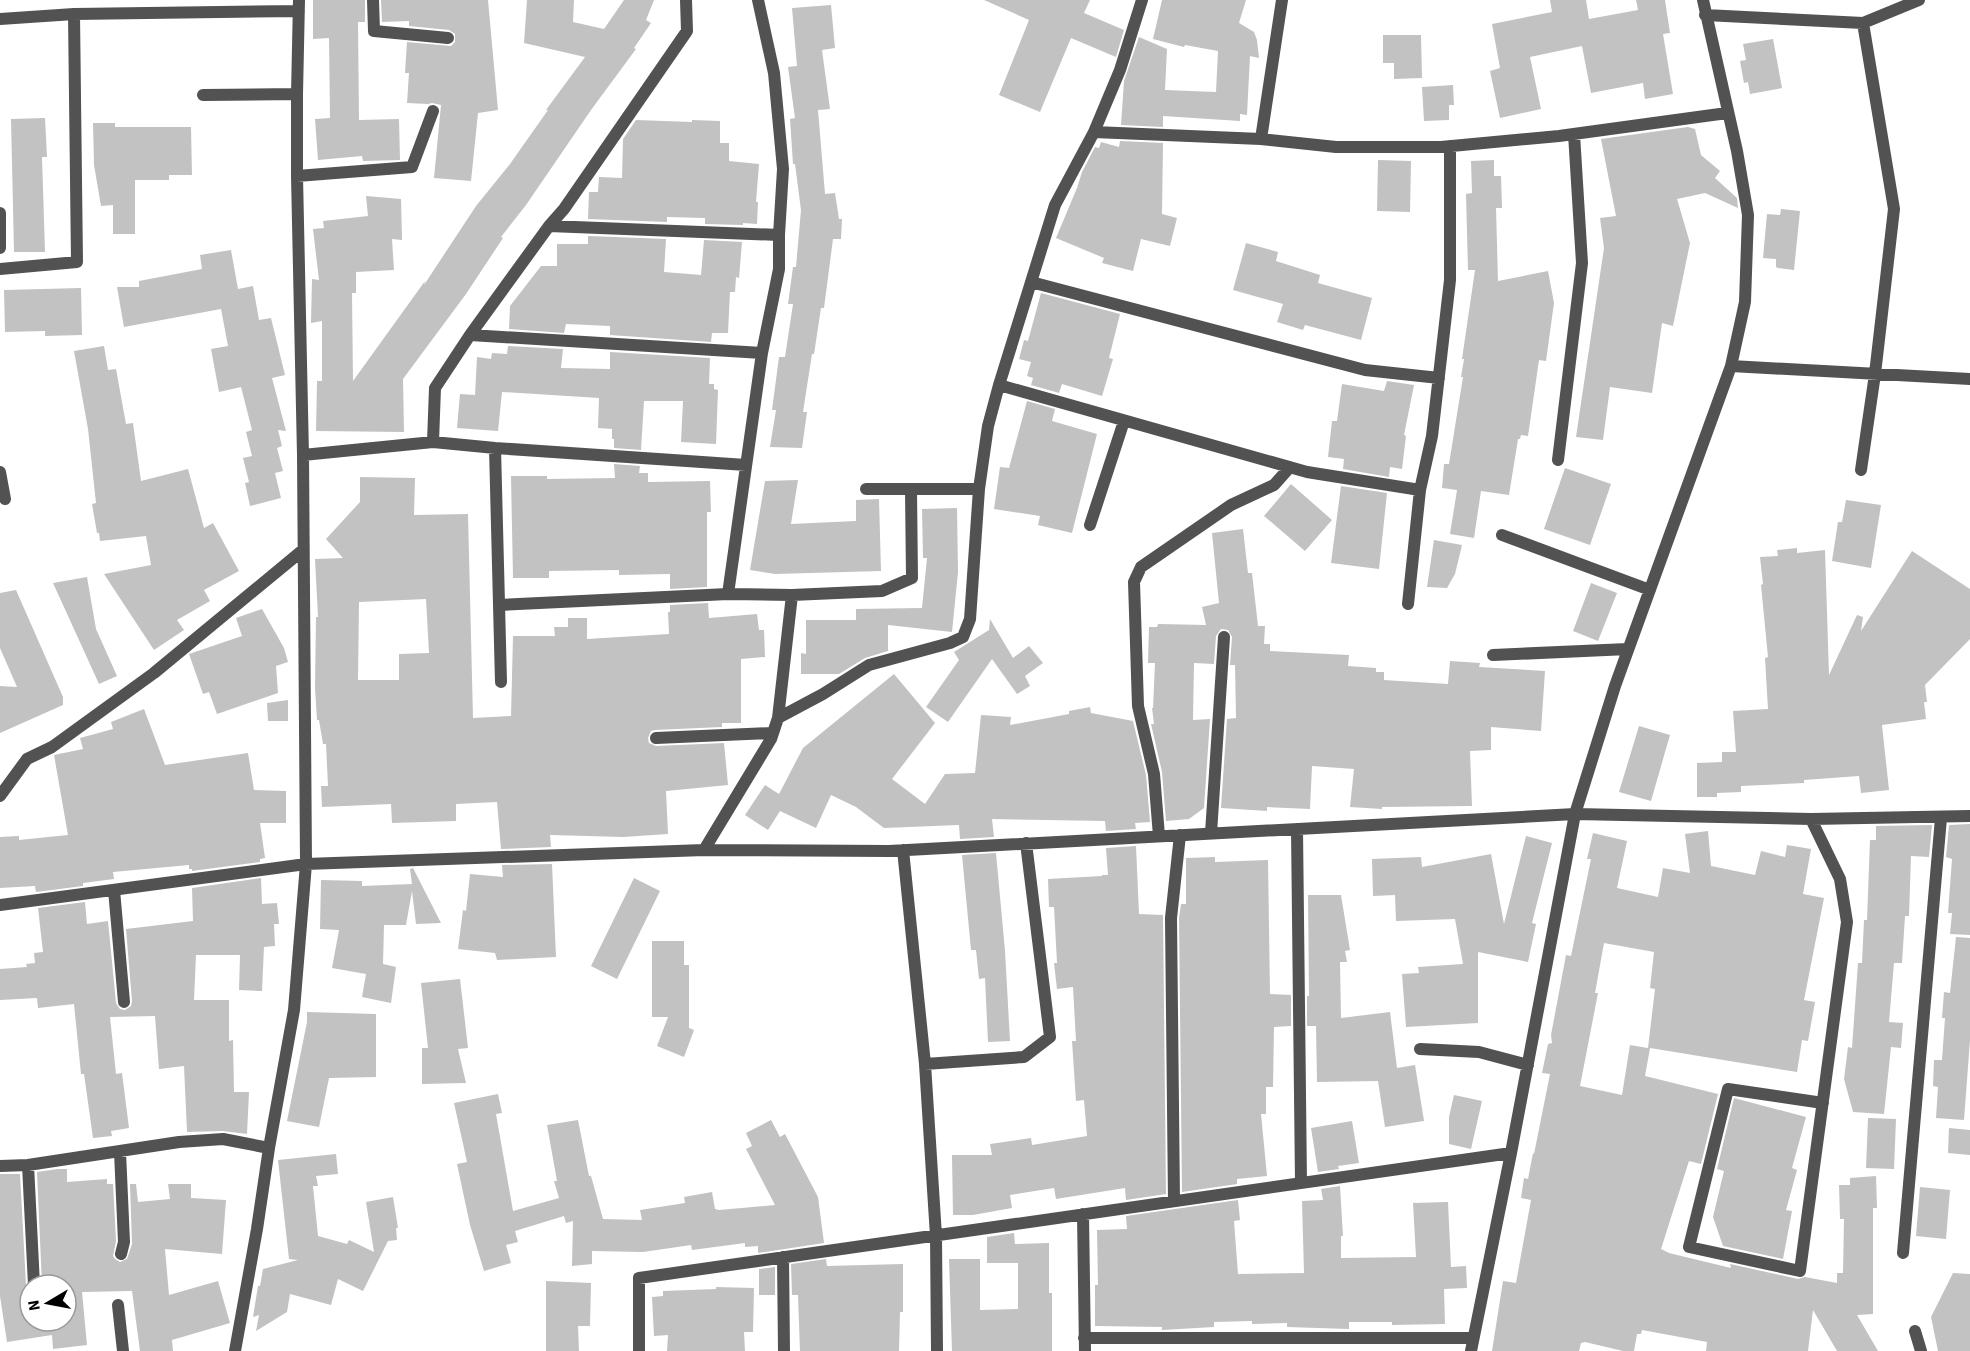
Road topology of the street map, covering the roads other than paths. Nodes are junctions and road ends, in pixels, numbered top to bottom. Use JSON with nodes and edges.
{"nodes":[{"id":1,"x":373,"y":0,"type":"edge"},
{"id":2,"x":686,"y":0,"type":"edge"},
{"id":3,"x":758,"y":0,"type":"edge"},
{"id":4,"x":1142,"y":0,"type":"edge"},
{"id":5,"x":1282,"y":0,"type":"edge"},
{"id":6,"x":1703,"y":0,"type":"edge"},
{"id":7,"x":1919,"y":0,"type":"edge"},
{"id":8,"x":299,"y":5,"type":"edge"},
{"id":9,"x":74,"y":14,"type":"junction"},
{"id":10,"x":1705,"y":15,"type":"junction"},
{"id":11,"x":0,"y":19,"type":"edge"},
{"id":12,"x":1863,"y":23,"type":"junction"},
{"id":13,"x":448,"y":38,"type":"dead end"},
{"id":14,"x":297,"y":94,"type":"junction"},
{"id":15,"x":203,"y":96,"type":"dead end"},
{"id":16,"x":433,"y":111,"type":"dead end"},
{"id":17,"x":1727,"y":113,"type":"junction"},
{"id":18,"x":1094,"y":132,"type":"junction"},
{"id":19,"x":1574,"y":134,"type":"junction"},
{"id":20,"x":1261,"y":139,"type":"junction"},
{"id":21,"x":1450,"y":146,"type":"junction"},
{"id":22,"x":297,"y":176,"type":"junction"},
{"id":23,"x":0,"y":213,"type":"edge"},
{"id":24,"x":549,"y":226,"type":"junction"},
{"id":25,"x":779,"y":235,"type":"junction"},
{"id":26,"x":0,"y":248,"type":"edge"},
{"id":27,"x":0,"y":269,"type":"edge"},
{"id":28,"x":1031,"y":282,"type":"junction"},
{"id":29,"x":470,"y":335,"type":"junction"},
{"id":30,"x":762,"y":353,"type":"junction"},
{"id":31,"x":1731,"y":366,"type":"junction"},
{"id":32,"x":1875,"y":374,"type":"junction"},
{"id":33,"x":1439,"y":378,"type":"junction"},
{"id":34,"x":1970,"y":379,"type":"edge"},
{"id":35,"x":999,"y":385,"type":"junction"},
{"id":36,"x":1124,"y":421,"type":"junction"},
{"id":37,"x":433,"y":442,"type":"junction"},
{"id":38,"x":495,"y":448,"type":"junction"},
{"id":39,"x":303,"y":455,"type":"junction"},
{"id":40,"x":1557,"y":460,"type":"dead end"},
{"id":41,"x":746,"y":465,"type":"junction"},
{"id":42,"x":1290,"y":467,"type":"junction"},
{"id":43,"x":1861,"y":470,"type":"dead end"},
{"id":44,"x":0,"y":472,"type":"edge"},
{"id":45,"x":866,"y":489,"type":"dead end"},
{"id":46,"x":980,"y":489,"type":"junction"},
{"id":47,"x":911,"y":490,"type":"junction"},
{"id":48,"x":1420,"y":490,"type":"junction"},
{"id":49,"x":5,"y":499,"type":"dead end"},
{"id":50,"x":1090,"y":525,"type":"dead end"},
{"id":51,"x":1502,"y":535,"type":"dead end"},
{"id":52,"x":303,"y":549,"type":"junction"},
{"id":53,"x":1650,"y":590,"type":"junction"},
{"id":54,"x":728,"y":594,"type":"junction"},
{"id":55,"x":792,"y":596,"type":"junction"},
{"id":56,"x":1408,"y":604,"type":"dead end"},
{"id":57,"x":499,"y":605,"type":"junction"},
{"id":58,"x":1224,"y":637,"type":"dead end"},
{"id":59,"x":1628,"y":648,"type":"junction"},
{"id":60,"x":1493,"y":655,"type":"dead end"},
{"id":61,"x":501,"y":682,"type":"dead end"},
{"id":62,"x":778,"y":718,"type":"junction"},
{"id":63,"x":772,"y":733,"type":"junction"},
{"id":64,"x":656,"y":738,"type":"dead end"},
{"id":65,"x":0,"y":796,"type":"edge"},
{"id":66,"x":1575,"y":814,"type":"junction"},
{"id":67,"x":1970,"y":816,"type":"edge"},
{"id":68,"x":1941,"y":818,"type":"junction"},
{"id":69,"x":1811,"y":819,"type":"junction"},
{"id":70,"x":1297,"y":829,"type":"junction"},
{"id":71,"x":1211,"y":833,"type":"junction"},
{"id":72,"x":1180,"y":835,"type":"junction"},
{"id":73,"x":1159,"y":836,"type":"junction"},
{"id":74,"x":1026,"y":843,"type":"junction"},
{"id":75,"x":704,"y":850,"type":"junction"},
{"id":76,"x":903,"y":850,"type":"junction"},
{"id":77,"x":306,"y":864,"type":"junction"},
{"id":78,"x":114,"y":890,"type":"junction"},
{"id":79,"x":0,"y":905,"type":"edge"},
{"id":80,"x":124,"y":1002,"type":"dead end"},
{"id":81,"x":1420,"y":1049,"type":"dead end"},
{"id":82,"x":925,"y":1064,"type":"junction"},
{"id":83,"x":1528,"y":1065,"type":"junction"},
{"id":84,"x":1823,"y":1102,"type":"junction"},
{"id":85,"x":269,"y":1148,"type":"junction"},
{"id":86,"x":120,"y":1152,"type":"junction"},
{"id":87,"x":1511,"y":1153,"type":"junction"},
{"id":88,"x":28,"y":1165,"type":"junction"},
{"id":89,"x":0,"y":1166,"type":"edge"},
{"id":90,"x":1301,"y":1184,"type":"junction"},
{"id":91,"x":1174,"y":1201,"type":"junction"},
{"id":92,"x":1083,"y":1214,"type":"junction"},
{"id":93,"x":936,"y":1236,"type":"junction"},
{"id":94,"x":1903,"y":1252,"type":"dead end"},
{"id":95,"x":121,"y":1254,"type":"dead end"},
{"id":96,"x":783,"y":1257,"type":"junction"},
{"id":97,"x":33,"y":1273,"type":"edge"},
{"id":98,"x":118,"y":1305,"type":"dead end"},
{"id":99,"x":1915,"y":1331,"type":"dead end"},
{"id":100,"x":1084,"y":1338,"type":"junction"},
{"id":101,"x":1473,"y":1338,"type":"junction"},
{"id":102,"x":123,"y":1351,"type":"edge"},
{"id":103,"x":235,"y":1351,"type":"edge"},
{"id":104,"x":639,"y":1351,"type":"edge"},
{"id":105,"x":784,"y":1351,"type":"edge"},
{"id":106,"x":937,"y":1351,"type":"edge"},
{"id":107,"x":1084,"y":1351,"type":"edge"},
{"id":108,"x":1471,"y":1351,"type":"edge"},
{"id":109,"x":1921,"y":1351,"type":"edge"}],
"edges":[{"from":1,"to":13,"type":"street"},
{"from":2,"to":24,"type":"street"},
{"from":3,"to":25,"type":"street"},
{"from":4,"to":18,"type":"street"},
{"from":5,"to":20,"type":"street"},
{"from":6,"to":10,"type":"street"},
{"from":7,"to":12,"type":"street"},
{"from":8,"to":9,"type":"street"},
{"from":8,"to":14,"type":"street"},
{"from":9,"to":11,"type":"street"},
{"from":9,"to":27,"type":"street"},
{"from":10,"to":12,"type":"street"},
{"from":10,"to":17,"type":"street"},
{"from":12,"to":32,"type":"street"},
{"from":14,"to":15,"type":"street"},
{"from":14,"to":22,"type":"street"},
{"from":16,"to":22,"type":"street"},
{"from":17,"to":19,"type":"street"},
{"from":17,"to":31,"type":"street"},
{"from":18,"to":20,"type":"street"},
{"from":18,"to":28,"type":"street"},
{"from":19,"to":21,"type":"street"},
{"from":19,"to":40,"type":"street"},
{"from":20,"to":21,"type":"street"},
{"from":21,"to":33,"type":"street"},
{"from":22,"to":39,"type":"street"},
{"from":23,"to":26,"type":"street"},
{"from":24,"to":25,"type":"street"},
{"from":24,"to":29,"type":"street"},
{"from":25,"to":30,"type":"street"},
{"from":28,"to":33,"type":"street"},
{"from":28,"to":35,"type":"street"},
{"from":29,"to":30,"type":"street"},
{"from":29,"to":37,"type":"street"},
{"from":30,"to":41,"type":"street"},
{"from":31,"to":32,"type":"street"},
{"from":31,"to":53,"type":"street"},
{"from":32,"to":34,"type":"street"},
{"from":32,"to":43,"type":"street"},
{"from":33,"to":48,"type":"street"},
{"from":35,"to":36,"type":"street"},
{"from":35,"to":46,"type":"street"},
{"from":36,"to":42,"type":"street"},
{"from":36,"to":50,"type":"street"},
{"from":37,"to":38,"type":"street"},
{"from":37,"to":39,"type":"street"},
{"from":38,"to":41,"type":"street"},
{"from":38,"to":57,"type":"street"},
{"from":39,"to":52,"type":"street"},
{"from":41,"to":54,"type":"street"},
{"from":42,"to":48,"type":"street"},
{"from":42,"to":73,"type":"street"},
{"from":44,"to":49,"type":"street"},
{"from":45,"to":47,"type":"street"},
{"from":46,"to":47,"type":"street"},
{"from":46,"to":62,"type":"street"},
{"from":47,"to":55,"type":"street"},
{"from":48,"to":56,"type":"street"},
{"from":51,"to":53,"type":"street"},
{"from":52,"to":65,"type":"street"},
{"from":52,"to":77,"type":"street"},
{"from":53,"to":59,"type":"street"},
{"from":54,"to":55,"type":"street"},
{"from":54,"to":57,"type":"street"},
{"from":55,"to":62,"type":"street"},
{"from":57,"to":61,"type":"street"},
{"from":58,"to":71,"type":"street"},
{"from":59,"to":60,"type":"street"},
{"from":59,"to":66,"type":"street"},
{"from":62,"to":63,"type":"street"},
{"from":63,"to":64,"type":"street"},
{"from":63,"to":75,"type":"street"},
{"from":66,"to":69,"type":"street"},
{"from":66,"to":70,"type":"street"},
{"from":66,"to":83,"type":"street"},
{"from":67,"to":68,"type":"street"},
{"from":68,"to":69,"type":"street"},
{"from":68,"to":94,"type":"street"},
{"from":69,"to":84,"type":"street"},
{"from":70,"to":71,"type":"street"},
{"from":70,"to":90,"type":"street"},
{"from":71,"to":72,"type":"street"},
{"from":72,"to":73,"type":"street"},
{"from":72,"to":91,"type":"street"},
{"from":73,"to":74,"type":"street"},
{"from":74,"to":76,"type":"street"},
{"from":74,"to":82,"type":"street"},
{"from":75,"to":76,"type":"street"},
{"from":75,"to":77,"type":"street"},
{"from":76,"to":82,"type":"street"},
{"from":77,"to":78,"type":"street"},
{"from":77,"to":85,"type":"street"},
{"from":78,"to":79,"type":"street"},
{"from":78,"to":80,"type":"street"},
{"from":81,"to":83,"type":"street"},
{"from":82,"to":93,"type":"street"},
{"from":83,"to":87,"type":"street"},
{"from":84,"to":84,"type":"street"},
{"from":85,"to":86,"type":"street"},
{"from":85,"to":103,"type":"street"},
{"from":86,"to":88,"type":"street"},
{"from":86,"to":95,"type":"street"},
{"from":87,"to":90,"type":"street"},
{"from":87,"to":101,"type":"street"},
{"from":88,"to":89,"type":"street"},
{"from":88,"to":97,"type":"street"},
{"from":90,"to":91,"type":"street"},
{"from":91,"to":92,"type":"street"},
{"from":92,"to":93,"type":"street"},
{"from":92,"to":100,"type":"street"},
{"from":93,"to":96,"type":"street"},
{"from":93,"to":106,"type":"street"},
{"from":96,"to":104,"type":"street"},
{"from":96,"to":105,"type":"street"},
{"from":98,"to":102,"type":"street"},
{"from":99,"to":109,"type":"street"},
{"from":100,"to":101,"type":"street"},
{"from":100,"to":107,"type":"street"},
{"from":101,"to":108,"type":"street"}]}
